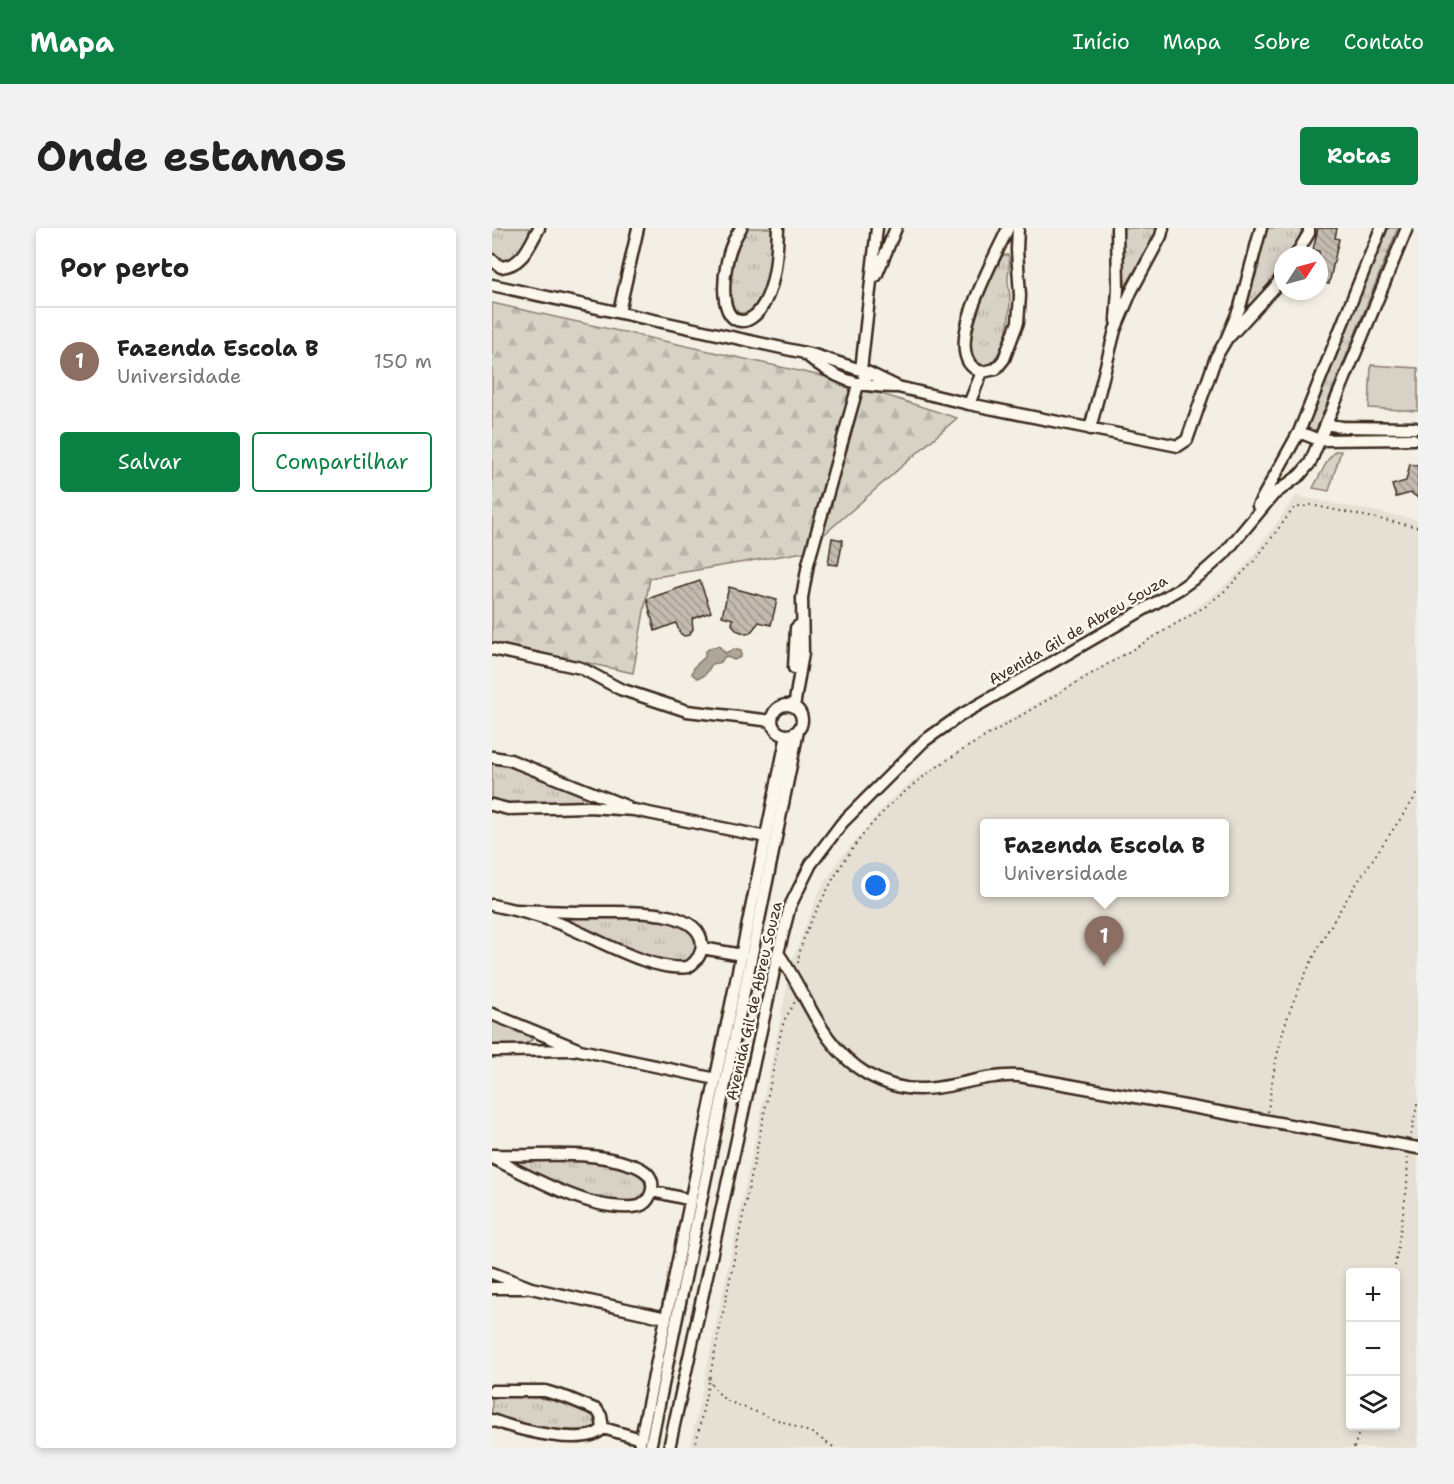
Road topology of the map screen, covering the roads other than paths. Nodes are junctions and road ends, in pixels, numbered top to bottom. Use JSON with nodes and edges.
{"nodes":[{"id":1,"x":539,"y":228,"type":"edge"},
{"id":2,"x":638,"y":228,"type":"edge"},
{"id":3,"x":741,"y":228,"type":"edge"},
{"id":4,"x":778,"y":228,"type":"edge"},
{"id":5,"x":1008,"y":228,"type":"edge"},
{"id":6,"x":1018,"y":228,"type":"edge"},
{"id":7,"x":1117,"y":228,"type":"edge"},
{"id":8,"x":1163,"y":228,"type":"edge"},
{"id":9,"x":1261,"y":228,"type":"edge"},
{"id":10,"x":1309,"y":228,"type":"edge"},
{"id":11,"x":1381,"y":228,"type":"edge"},
{"id":12,"x":1407,"y":228,"type":"edge"},
{"id":13,"x":877,"y":229,"type":"edge"},
{"id":14,"x":894,"y":232,"type":"edge"},
{"id":15,"x":1001,"y":246,"type":"junction"},
{"id":16,"x":1301,"y":246,"type":"edge"},
{"id":17,"x":1017,"y":250,"type":"junction"},
{"id":18,"x":496,"y":264,"type":"edge"},
{"id":19,"x":494,"y":285,"type":"edge"},
{"id":20,"x":871,"y":288,"type":"junction"},
{"id":21,"x":1118,"y":288,"type":"junction"},
{"id":22,"x":1274,"y":288,"type":"edge"},
{"id":23,"x":1131,"y":292,"type":"junction"},
{"id":24,"x":1240,"y":307,"type":"junction"},
{"id":25,"x":619,"y":312,"type":"junction"},
{"id":26,"x":1251,"y":314,"type":"junction"},
{"id":27,"x":740,"y":321,"type":"junction"},
{"id":28,"x":1115,"y":330,"type":"junction"},
{"id":29,"x":737,"y":337,"type":"junction"},
{"id":30,"x":1226,"y":340,"type":"junction"},
{"id":31,"x":803,"y":353,"type":"junction"},
{"id":32,"x":861,"y":370,"type":"junction"},
{"id":33,"x":982,"y":372,"type":"junction"},
{"id":34,"x":858,"y":385,"type":"junction"},
{"id":35,"x":898,"y":387,"type":"junction"},
{"id":36,"x":969,"y":404,"type":"junction"},
{"id":37,"x":1326,"y":424,"type":"junction"},
{"id":38,"x":1090,"y":429,"type":"junction"},
{"id":39,"x":1299,"y":432,"type":"junction"},
{"id":40,"x":1322,"y":440,"type":"junction"},
{"id":41,"x":1248,"y":524,"type":"junction"},
{"id":42,"x":492,"y":649,"type":"edge"},
{"id":43,"x":791,"y":706,"type":"junction"},
{"id":44,"x":772,"y":721,"type":"junction"},
{"id":45,"x":798,"y":731,"type":"junction"},
{"id":46,"x":787,"y":735,"type":"junction"},
{"id":47,"x":492,"y":758,"type":"edge"},
{"id":48,"x":594,"y":794,"type":"junction"},
{"id":49,"x":492,"y":805,"type":"edge"},
{"id":50,"x":589,"y":807,"type":"junction"},
{"id":51,"x":634,"y":810,"type":"junction"},
{"id":52,"x":766,"y":837,"type":"junction"},
{"id":53,"x":492,"y":905,"type":"edge"},
{"id":54,"x":516,"y":910,"type":"junction"},
{"id":55,"x":564,"y":911,"type":"junction"},
{"id":56,"x":561,"y":924,"type":"junction"},
{"id":57,"x":702,"y":948,"type":"junction"},
{"id":58,"x":778,"y":953,"type":"junction"},
{"id":59,"x":742,"y":955,"type":"junction"},
{"id":60,"x":492,"y":1014,"type":"edge"},
{"id":61,"x":534,"y":1032,"type":"junction"},
{"id":62,"x":531,"y":1050,"type":"junction"},
{"id":63,"x":580,"y":1050,"type":"junction"},
{"id":64,"x":492,"y":1051,"type":"edge"},
{"id":65,"x":716,"y":1079,"type":"junction"},
{"id":66,"x":1413,"y":1147,"type":"edge"},
{"id":67,"x":492,"y":1156,"type":"edge"},
{"id":68,"x":517,"y":1156,"type":"junction"},
{"id":69,"x":514,"y":1168,"type":"junction"},
{"id":70,"x":652,"y":1191,"type":"junction"},
{"id":71,"x":691,"y":1200,"type":"junction"},
{"id":72,"x":492,"y":1273,"type":"edge"},
{"id":73,"x":492,"y":1288,"type":"edge"},
{"id":74,"x":531,"y":1288,"type":"junction"},
{"id":75,"x":666,"y":1318,"type":"junction"},
{"id":76,"x":492,"y":1391,"type":"edge"},
{"id":77,"x":492,"y":1420,"type":"edge"},
{"id":78,"x":603,"y":1428,"type":"junction"},
{"id":79,"x":640,"y":1444,"type":"edge"},
{"id":80,"x":650,"y":1448,"type":"edge"},
{"id":81,"x":669,"y":1448,"type":"edge"}],
"edges":[{"from":1,"to":18,"type":"street"},
{"from":2,"to":25,"type":"street"},
{"from":3,"to":27,"type":"street"},
{"from":4,"to":27,"type":"street"},
{"from":5,"to":15,"type":"street"},
{"from":6,"to":17,"type":"street"},
{"from":7,"to":21,"type":"street"},
{"from":8,"to":23,"type":"street"},
{"from":9,"to":24,"type":"street"},
{"from":10,"to":16,"type":"street"},
{"from":11,"to":39,"type":"street","name":"Avenida Gil de Abreu Souza"},
{"from":12,"to":37,"type":"street","name":"Avenida Gil de Abreu Souza"},
{"from":13,"to":14,"type":"street"},
{"from":13,"to":20,"type":"street"},
{"from":14,"to":20,"type":"street"},
{"from":15,"to":17,"type":"street"},
{"from":15,"to":33,"type":"street"},
{"from":17,"to":33,"type":"street"},
{"from":18,"to":19,"type":"street"},
{"from":19,"to":25,"type":"street"},
{"from":20,"to":32,"type":"street"},
{"from":21,"to":23,"type":"street"},
{"from":21,"to":28,"type":"street"},
{"from":22,"to":26,"type":"street"},
{"from":23,"to":28,"type":"street"},
{"from":24,"to":26,"type":"street"},
{"from":24,"to":30,"type":"street"},
{"from":25,"to":29,"type":"street"},
{"from":26,"to":30,"type":"street"},
{"from":27,"to":29,"type":"street"},
{"from":28,"to":38,"type":"street"},
{"from":29,"to":31,"type":"street"},
{"from":30,"to":38,"type":"street"},
{"from":31,"to":32,"type":"street"},
{"from":31,"to":34,"type":"street"},
{"from":32,"to":34,"type":"street"},
{"from":32,"to":35,"type":"street"},
{"from":33,"to":36,"type":"street"},
{"from":34,"to":35,"type":"street"},
{"from":34,"to":43,"type":"street"},
{"from":35,"to":36,"type":"street"},
{"from":36,"to":38,"type":"street"},
{"from":37,"to":40,"type":"street","name":"Avenida Gil de Abreu Souza"},
{"from":37,"to":40,"type":"street"},
{"from":39,"to":40,"type":"street"},
{"from":39,"to":41,"type":"street","name":"Avenida Gil de Abreu Souza"},
{"from":40,"to":41,"type":"street","name":"Avenida Gil de Abreu Souza"},
{"from":41,"to":58,"type":"street","name":"Avenida Gil de Abreu Souza"},
{"from":42,"to":44,"type":"street"},
{"from":43,"to":44,"type":"street"},
{"from":43,"to":45,"type":"street"},
{"from":44,"to":46,"type":"street"},
{"from":45,"to":46,"type":"street"},
{"from":45,"to":80,"type":"street"},
{"from":46,"to":52,"type":"street"},
{"from":47,"to":48,"type":"street"},
{"from":48,"to":50,"type":"street"},
{"from":48,"to":51,"type":"street"},
{"from":49,"to":50,"type":"street"},
{"from":50,"to":51,"type":"street"},
{"from":51,"to":52,"type":"street"},
{"from":52,"to":59,"type":"street"},
{"from":53,"to":54,"type":"street"},
{"from":54,"to":55,"type":"street"},
{"from":54,"to":56,"type":"street"},
{"from":55,"to":56,"type":"street"},
{"from":55,"to":57,"type":"street"},
{"from":56,"to":57,"type":"street"},
{"from":57,"to":59,"type":"street"},
{"from":58,"to":66,"type":"street"},
{"from":58,"to":81,"type":"street","name":"Avenida Gil de Abreu Souza"},
{"from":59,"to":65,"type":"street"},
{"from":60,"to":61,"type":"street"},
{"from":61,"to":62,"type":"street"},
{"from":61,"to":63,"type":"street"},
{"from":62,"to":63,"type":"street"},
{"from":62,"to":64,"type":"street"},
{"from":63,"to":65,"type":"street"},
{"from":65,"to":71,"type":"street"},
{"from":67,"to":68,"type":"street"},
{"from":67,"to":69,"type":"street"},
{"from":68,"to":69,"type":"street"},
{"from":68,"to":70,"type":"street"},
{"from":69,"to":70,"type":"street"},
{"from":70,"to":71,"type":"street"},
{"from":71,"to":75,"type":"street"},
{"from":72,"to":74,"type":"street"},
{"from":73,"to":74,"type":"street"},
{"from":74,"to":75,"type":"street"},
{"from":75,"to":79,"type":"street"},
{"from":76,"to":78,"type":"street"},
{"from":77,"to":78,"type":"street"},
{"from":78,"to":79,"type":"street"}]}
